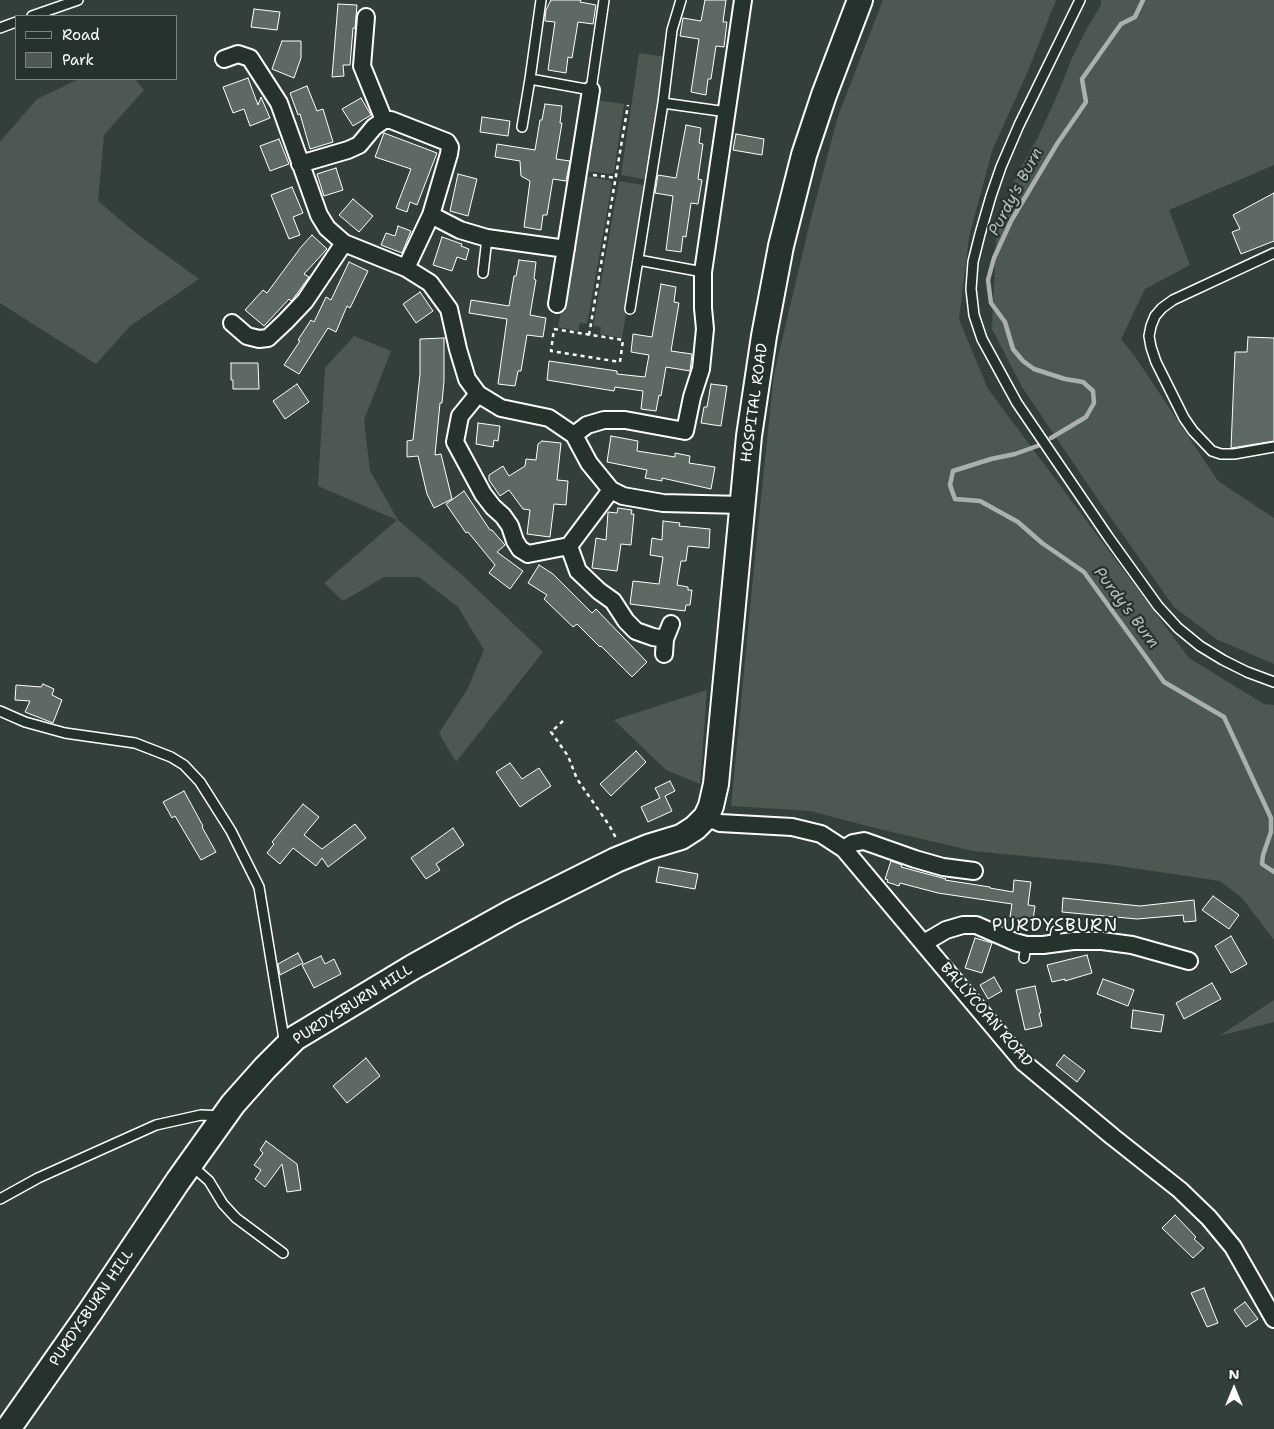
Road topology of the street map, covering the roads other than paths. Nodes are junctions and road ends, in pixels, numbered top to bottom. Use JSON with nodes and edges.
{"nodes":[{"id":1,"x":78,"y":0,"type":"edge"},
{"id":2,"x":541,"y":0,"type":"edge"},
{"id":3,"x":604,"y":0,"type":"edge"},
{"id":4,"x":681,"y":0,"type":"edge"},
{"id":5,"x":743,"y":0,"type":"edge"},
{"id":6,"x":860,"y":0,"type":"edge"},
{"id":7,"x":1080,"y":0,"type":"edge"},
{"id":8,"x":35,"y":15,"type":"edge"},
{"id":9,"x":366,"y":18,"type":"dead end"},
{"id":10,"x":15,"y":22,"type":"edge"},
{"id":11,"x":0,"y":28,"type":"edge"},
{"id":12,"x":224,"y":59,"type":"dead end"},
{"id":13,"x":530,"y":79,"type":"junction"},
{"id":14,"x":591,"y":90,"type":"junction"},
{"id":15,"x":663,"y":103,"type":"junction"},
{"id":16,"x":727,"y":112,"type":"junction"},
{"id":17,"x":384,"y":120,"type":"junction"},
{"id":18,"x":522,"y":126,"type":"dead end"},
{"id":19,"x":300,"y":164,"type":"junction"},
{"id":20,"x":431,"y":215,"type":"junction"},
{"id":21,"x":487,"y":238,"type":"junction"},
{"id":22,"x":344,"y":243,"type":"junction"},
{"id":23,"x":566,"y":249,"type":"junction"},
{"id":24,"x":1274,"y":253,"type":"edge"},
{"id":25,"x":638,"y":260,"type":"junction"},
{"id":26,"x":406,"y":268,"type":"junction"},
{"id":27,"x":702,"y":272,"type":"junction"},
{"id":28,"x":483,"y":273,"type":"dead end"},
{"id":29,"x":557,"y":304,"type":"dead end"},
{"id":30,"x":630,"y":310,"type":"dead end"},
{"id":31,"x":232,"y":323,"type":"dead end"},
{"id":32,"x":478,"y":394,"type":"junction"},
{"id":33,"x":574,"y":435,"type":"junction"},
{"id":34,"x":1274,"y":447,"type":"edge"},
{"id":35,"x":611,"y":490,"type":"junction"},
{"id":36,"x":742,"y":505,"type":"junction"},
{"id":37,"x":569,"y":546,"type":"junction"},
{"id":38,"x":667,"y":639,"type":"dead end"},
{"id":39,"x":1274,"y":682,"type":"edge"},
{"id":40,"x":0,"y":711,"type":"edge"},
{"id":41,"x":706,"y":817,"type":"junction"},
{"id":42,"x":844,"y":849,"type":"junction"},
{"id":43,"x":974,"y":871,"type":"dead end"},
{"id":44,"x":924,"y":943,"type":"junction"},
{"id":45,"x":1190,"y":961,"type":"dead end"},
{"id":46,"x":285,"y":1048,"type":"junction"},
{"id":47,"x":225,"y":1116,"type":"junction"},
{"id":48,"x":190,"y":1164,"type":"junction"},
{"id":49,"x":0,"y":1199,"type":"edge"},
{"id":50,"x":282,"y":1253,"type":"dead end"},
{"id":51,"x":1274,"y":1319,"type":"edge"},
{"id":52,"x":8,"y":1429,"type":"edge"}],
"edges":[{"from":1,"to":8,"type":"lane"},
{"from":2,"to":13,"type":"lane"},
{"from":3,"to":14,"type":"lane"},
{"from":4,"to":15,"type":"lane"},
{"from":5,"to":16,"type":"street"},
{"from":6,"to":36,"type":"main road","name":"HOSPITAL ROAD"},
{"from":7,"to":39,"type":"lane"},
{"from":9,"to":17,"type":"street"},
{"from":10,"to":11,"type":"lane"},
{"from":12,"to":19,"type":"street"},
{"from":13,"to":14,"type":"lane"},
{"from":13,"to":18,"type":"lane"},
{"from":14,"to":23,"type":"street"},
{"from":15,"to":16,"type":"lane"},
{"from":15,"to":25,"type":"lane"},
{"from":16,"to":27,"type":"street"},
{"from":17,"to":19,"type":"street"},
{"from":17,"to":20,"type":"street"},
{"from":19,"to":22,"type":"street"},
{"from":20,"to":21,"type":"street"},
{"from":20,"to":26,"type":"street"},
{"from":21,"to":23,"type":"street"},
{"from":21,"to":28,"type":"lane"},
{"from":22,"to":26,"type":"street"},
{"from":22,"to":31,"type":"street"},
{"from":23,"to":29,"type":"street"},
{"from":24,"to":34,"type":"lane"},
{"from":25,"to":27,"type":"lane"},
{"from":25,"to":30,"type":"lane"},
{"from":26,"to":32,"type":"street"},
{"from":27,"to":33,"type":"street"},
{"from":32,"to":33,"type":"street"},
{"from":32,"to":37,"type":"street"},
{"from":33,"to":35,"type":"street"},
{"from":35,"to":36,"type":"street"},
{"from":35,"to":37,"type":"street"},
{"from":36,"to":41,"type":"main road","name":"HOSPITAL ROAD"},
{"from":37,"to":38,"type":"street"},
{"from":40,"to":46,"type":"lane"},
{"from":41,"to":42,"type":"street","name":"BALLYCOAN ROAD"},
{"from":41,"to":46,"type":"main road","name":"PURDYSBURN HILL"},
{"from":42,"to":43,"type":"street"},
{"from":42,"to":44,"type":"street","name":"BALLYCOAN ROAD"},
{"from":44,"to":45,"type":"street"},
{"from":44,"to":51,"type":"street","name":"BALLYCOAN ROAD"},
{"from":46,"to":47,"type":"main road","name":"PURDYSBURN HILL"},
{"from":47,"to":48,"type":"main road","name":"PURDYSBURN HILL"},
{"from":47,"to":49,"type":"lane"},
{"from":48,"to":50,"type":"lane"},
{"from":48,"to":52,"type":"main road","name":"PURDYSBURN HILL"}]}
